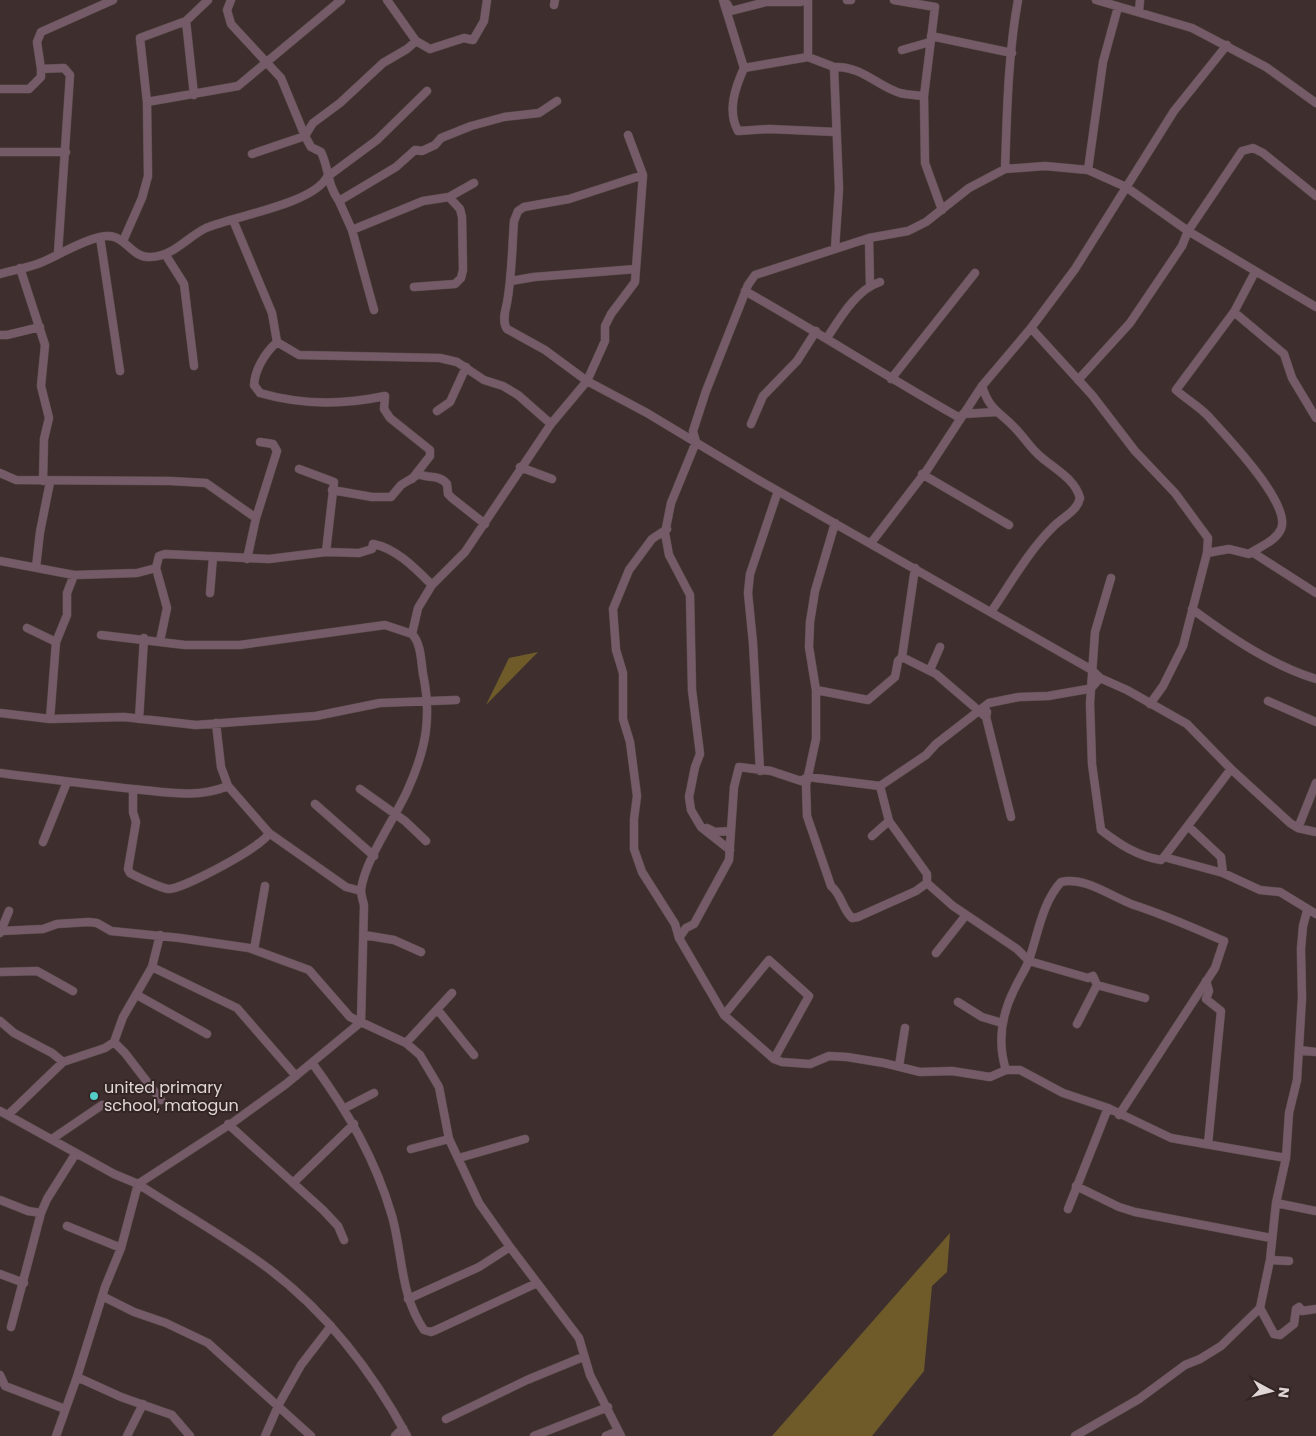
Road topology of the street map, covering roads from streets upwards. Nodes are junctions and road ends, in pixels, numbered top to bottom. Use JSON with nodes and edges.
{"nodes":[{"id":1,"x":113,"y":0,"type":"edge"},
{"id":2,"x":208,"y":0,"type":"edge"},
{"id":3,"x":231,"y":0,"type":"edge"},
{"id":4,"x":341,"y":0,"type":"edge"},
{"id":5,"x":386,"y":0,"type":"edge"},
{"id":6,"x":486,"y":0,"type":"edge"},
{"id":7,"x":724,"y":0,"type":"edge"},
{"id":8,"x":808,"y":0,"type":"edge"},
{"id":9,"x":847,"y":0,"type":"edge"},
{"id":10,"x":851,"y":0,"type":"edge"},
{"id":11,"x":894,"y":0,"type":"edge"},
{"id":12,"x":1018,"y":0,"type":"edge"},
{"id":13,"x":1096,"y":0,"type":"edge"},
{"id":14,"x":1140,"y":0,"type":"edge"},
{"id":15,"x":1118,"y":7,"type":"junction"},
{"id":16,"x":1139,"y":11,"type":"junction"},
{"id":17,"x":186,"y":21,"type":"junction"},
{"id":18,"x":930,"y":39,"type":"junction"},
{"id":19,"x":416,"y":41,"type":"junction"},
{"id":20,"x":1227,"y":45,"type":"junction"},
{"id":21,"x":902,"y":50,"type":"dead end"},
{"id":22,"x":1012,"y":53,"type":"junction"},
{"id":23,"x":808,"y":57,"type":"junction"},
{"id":24,"x":265,"y":63,"type":"junction"},
{"id":25,"x":834,"y":67,"type":"junction"},
{"id":26,"x":744,"y":68,"type":"junction"},
{"id":27,"x":41,"y":70,"type":"junction"},
{"id":28,"x":0,"y":89,"type":"edge"},
{"id":29,"x":427,"y":91,"type":"dead end"},
{"id":30,"x":194,"y":95,"type":"junction"},
{"id":31,"x":924,"y":96,"type":"junction"},
{"id":32,"x":557,"y":101,"type":"dead end"},
{"id":33,"x":147,"y":102,"type":"junction"},
{"id":34,"x":1316,"y":102,"type":"edge"},
{"id":35,"x":836,"y":132,"type":"junction"},
{"id":36,"x":628,"y":135,"type":"dead end"},
{"id":37,"x":306,"y":136,"type":"junction"},
{"id":38,"x":0,"y":152,"type":"edge"},
{"id":39,"x":66,"y":152,"type":"junction"},
{"id":40,"x":252,"y":154,"type":"dead end"},
{"id":41,"x":1005,"y":169,"type":"junction"},
{"id":42,"x":1088,"y":170,"type":"junction"},
{"id":43,"x":643,"y":174,"type":"junction"},
{"id":44,"x":327,"y":178,"type":"junction"},
{"id":45,"x":474,"y":183,"type":"dead end"},
{"id":46,"x":1126,"y":186,"type":"junction"},
{"id":47,"x":1316,"y":196,"type":"edge"},
{"id":48,"x":449,"y":197,"type":"junction"},
{"id":49,"x":339,"y":201,"type":"junction"},
{"id":50,"x":942,"y":210,"type":"junction"},
{"id":51,"x":233,"y":220,"type":"junction"},
{"id":52,"x":352,"y":230,"type":"junction"},
{"id":53,"x":1188,"y":231,"type":"junction"},
{"id":54,"x":100,"y":237,"type":"junction"},
{"id":55,"x":869,"y":238,"type":"junction"},
{"id":56,"x":123,"y":241,"type":"junction"},
{"id":57,"x":835,"y":248,"type":"junction"},
{"id":58,"x":58,"y":253,"type":"junction"},
{"id":59,"x":165,"y":254,"type":"junction"},
{"id":60,"x":20,"y":268,"type":"junction"},
{"id":61,"x":636,"y":268,"type":"junction"},
{"id":62,"x":1255,"y":272,"type":"junction"},
{"id":63,"x":975,"y":273,"type":"dead end"},
{"id":64,"x":0,"y":274,"type":"edge"},
{"id":65,"x":511,"y":281,"type":"junction"},
{"id":66,"x":880,"y":282,"type":"dead end"},
{"id":67,"x":870,"y":285,"type":"junction"},
{"id":68,"x":414,"y":287,"type":"dead end"},
{"id":69,"x":746,"y":291,"type":"junction"},
{"id":70,"x":1316,"y":307,"type":"edge"},
{"id":71,"x":374,"y":310,"type":"dead end"},
{"id":72,"x":1234,"y":312,"type":"junction"},
{"id":73,"x":40,"y":326,"type":"junction"},
{"id":74,"x":1032,"y":328,"type":"junction"},
{"id":75,"x":816,"y":331,"type":"junction"},
{"id":76,"x":0,"y":335,"type":"edge"},
{"id":77,"x":827,"y":338,"type":"junction"},
{"id":78,"x":276,"y":342,"type":"junction"},
{"id":79,"x":194,"y":366,"type":"dead end"},
{"id":80,"x":466,"y":367,"type":"junction"},
{"id":81,"x":120,"y":371,"type":"dead end"},
{"id":82,"x":891,"y":379,"type":"junction"},
{"id":83,"x":1078,"y":380,"type":"junction"},
{"id":84,"x":588,"y":381,"type":"junction"},
{"id":85,"x":982,"y":386,"type":"junction"},
{"id":86,"x":437,"y":411,"type":"dead end"},
{"id":87,"x":996,"y":412,"type":"junction"},
{"id":88,"x":961,"y":416,"type":"junction"},
{"id":89,"x":1316,"y":418,"type":"edge"},
{"id":90,"x":551,"y":424,"type":"junction"},
{"id":91,"x":751,"y":424,"type":"dead end"},
{"id":92,"x":260,"y":442,"type":"dead end"},
{"id":93,"x":696,"y":442,"type":"junction"},
{"id":94,"x":520,"y":467,"type":"junction"},
{"id":95,"x":299,"y":468,"type":"dead end"},
{"id":96,"x":0,"y":473,"type":"edge"},
{"id":97,"x":922,"y":474,"type":"junction"},
{"id":98,"x":412,"y":479,"type":"junction"},
{"id":99,"x":552,"y":479,"type":"dead end"},
{"id":100,"x":47,"y":481,"type":"junction"},
{"id":101,"x":332,"y":490,"type":"junction"},
{"id":102,"x":778,"y":491,"type":"junction"},
{"id":103,"x":256,"y":518,"type":"junction"},
{"id":104,"x":835,"y":523,"type":"junction"},
{"id":105,"x":485,"y":524,"type":"junction"},
{"id":106,"x":1009,"y":525,"type":"dead end"},
{"id":107,"x":667,"y":529,"type":"junction"},
{"id":108,"x":871,"y":543,"type":"junction"},
{"id":109,"x":1209,"y":544,"type":"junction"},
{"id":110,"x":326,"y":552,"type":"junction"},
{"id":111,"x":1216,"y":552,"type":"junction"},
{"id":112,"x":1252,"y":552,"type":"junction"},
{"id":113,"x":1207,"y":553,"type":"junction"},
{"id":114,"x":213,"y":557,"type":"junction"},
{"id":115,"x":247,"y":559,"type":"junction"},
{"id":116,"x":0,"y":561,"type":"edge"},
{"id":117,"x":36,"y":567,"type":"junction"},
{"id":118,"x":156,"y":568,"type":"junction"},
{"id":119,"x":915,"y":568,"type":"junction"},
{"id":120,"x":74,"y":575,"type":"junction"},
{"id":121,"x":1111,"y":578,"type":"dead end"},
{"id":122,"x":432,"y":585,"type":"junction"},
{"id":123,"x":210,"y":593,"type":"dead end"},
{"id":124,"x":1316,"y":593,"type":"edge"},
{"id":125,"x":1192,"y":609,"type":"junction"},
{"id":126,"x":992,"y":612,"type":"junction"},
{"id":127,"x":27,"y":628,"type":"dead end"},
{"id":128,"x":412,"y":634,"type":"junction"},
{"id":129,"x":102,"y":635,"type":"dead end"},
{"id":130,"x":144,"y":638,"type":"junction"},
{"id":131,"x":160,"y":641,"type":"junction"},
{"id":132,"x":56,"y":642,"type":"junction"},
{"id":133,"x":940,"y":647,"type":"dead end"},
{"id":134,"x":902,"y":657,"type":"junction"},
{"id":135,"x":930,"y":670,"type":"junction"},
{"id":136,"x":1092,"y":670,"type":"junction"},
{"id":137,"x":1100,"y":678,"type":"junction"},
{"id":138,"x":1316,"y":679,"type":"edge"},
{"id":139,"x":1092,"y":687,"type":"junction"},
{"id":140,"x":816,"y":690,"type":"junction"},
{"id":141,"x":456,"y":700,"type":"dead end"},
{"id":142,"x":428,"y":701,"type":"junction"},
{"id":143,"x":1268,"y":701,"type":"dead end"},
{"id":144,"x":989,"y":703,"type":"junction"},
{"id":145,"x":1150,"y":704,"type":"junction"},
{"id":146,"x":980,"y":709,"type":"junction"},
{"id":147,"x":0,"y":713,"type":"edge"},
{"id":148,"x":986,"y":717,"type":"junction"},
{"id":149,"x":50,"y":719,"type":"junction"},
{"id":150,"x":138,"y":719,"type":"junction"},
{"id":151,"x":1316,"y":722,"type":"edge"},
{"id":152,"x":216,"y":723,"type":"junction"},
{"id":153,"x":1231,"y":769,"type":"junction"},
{"id":154,"x":760,"y":771,"type":"junction"},
{"id":155,"x":0,"y":773,"type":"edge"},
{"id":156,"x":808,"y":777,"type":"junction"},
{"id":157,"x":67,"y":782,"type":"junction"},
{"id":158,"x":1316,"y":783,"type":"edge"},
{"id":159,"x":228,"y":786,"type":"junction"},
{"id":160,"x":880,"y":786,"type":"junction"},
{"id":161,"x":133,"y":789,"type":"junction"},
{"id":162,"x":360,"y":789,"type":"dead end"},
{"id":163,"x":315,"y":804,"type":"dead end"},
{"id":164,"x":395,"y":814,"type":"junction"},
{"id":165,"x":1010,"y":817,"type":"dead end"},
{"id":166,"x":889,"y":821,"type":"junction"},
{"id":167,"x":700,"y":826,"type":"junction"},
{"id":168,"x":1188,"y":826,"type":"junction"},
{"id":169,"x":1298,"y":828,"type":"junction"},
{"id":170,"x":731,"y":830,"type":"junction"},
{"id":171,"x":1316,"y":832,"type":"edge"},
{"id":172,"x":269,"y":833,"type":"junction"},
{"id":173,"x":872,"y":836,"type":"dead end"},
{"id":174,"x":426,"y":841,"type":"dead end"},
{"id":175,"x":43,"y":842,"type":"dead end"},
{"id":176,"x":730,"y":850,"type":"junction"},
{"id":177,"x":374,"y":856,"type":"junction"},
{"id":178,"x":1164,"y":857,"type":"junction"},
{"id":179,"x":1223,"y":873,"type":"junction"},
{"id":180,"x":927,"y":883,"type":"junction"},
{"id":181,"x":265,"y":886,"type":"dead end"},
{"id":182,"x":361,"y":891,"type":"junction"},
{"id":183,"x":1307,"y":910,"type":"junction"},
{"id":184,"x":9,"y":911,"type":"dead end"},
{"id":185,"x":1316,"y":914,"type":"edge"},
{"id":186,"x":966,"y":915,"type":"junction"},
{"id":187,"x":1,"y":932,"type":"edge"},
{"id":188,"x":160,"y":935,"type":"junction"},
{"id":189,"x":364,"y":935,"type":"junction"},
{"id":190,"x":680,"y":938,"type":"junction"},
{"id":191,"x":254,"y":950,"type":"junction"},
{"id":192,"x":421,"y":952,"type":"dead end"},
{"id":193,"x":936,"y":953,"type":"dead end"},
{"id":194,"x":1029,"y":961,"type":"junction"},
{"id":195,"x":152,"y":967,"type":"junction"},
{"id":196,"x":0,"y":972,"type":"edge"},
{"id":197,"x":1206,"y":981,"type":"junction"},
{"id":198,"x":1097,"y":985,"type":"junction"},
{"id":199,"x":73,"y":991,"type":"dead end"},
{"id":200,"x":452,"y":993,"type":"dead end"},
{"id":201,"x":137,"y":995,"type":"junction"},
{"id":202,"x":1145,"y":998,"type":"dead end"},
{"id":203,"x":958,"y":1002,"type":"dead end"},
{"id":204,"x":437,"y":1008,"type":"junction"},
{"id":205,"x":724,"y":1015,"type":"junction"},
{"id":206,"x":0,"y":1021,"type":"edge"},
{"id":207,"x":361,"y":1022,"type":"junction"},
{"id":208,"x":1002,"y":1023,"type":"junction"},
{"id":209,"x":1077,"y":1024,"type":"dead end"},
{"id":210,"x":905,"y":1028,"type":"dead end"},
{"id":211,"x":207,"y":1034,"type":"dead end"},
{"id":212,"x":114,"y":1042,"type":"junction"},
{"id":213,"x":406,"y":1043,"type":"junction"},
{"id":214,"x":1299,"y":1050,"type":"junction"},
{"id":215,"x":1316,"y":1052,"type":"edge"},
{"id":216,"x":474,"y":1055,"type":"dead end"},
{"id":217,"x":774,"y":1059,"type":"junction"},
{"id":218,"x":63,"y":1062,"type":"junction"},
{"id":219,"x":313,"y":1064,"type":"junction"},
{"id":220,"x":899,"y":1066,"type":"junction"},
{"id":221,"x":1006,"y":1070,"type":"junction"},
{"id":222,"x":296,"y":1076,"type":"junction"},
{"id":223,"x":374,"y":1093,"type":"dead end"},
{"id":224,"x":161,"y":1100,"type":"dead end"},
{"id":225,"x":102,"y":1105,"type":"dead end"},
{"id":226,"x":345,"y":1108,"type":"junction"},
{"id":227,"x":1108,"y":1108,"type":"junction"},
{"id":228,"x":0,"y":1111,"type":"edge"},
{"id":229,"x":8,"y":1115,"type":"junction"},
{"id":230,"x":1119,"y":1115,"type":"junction"},
{"id":231,"x":228,"y":1124,"type":"junction"},
{"id":232,"x":354,"y":1124,"type":"junction"},
{"id":233,"x":450,"y":1139,"type":"junction"},
{"id":234,"x":525,"y":1139,"type":"dead end"},
{"id":235,"x":52,"y":1140,"type":"junction"},
{"id":236,"x":1208,"y":1144,"type":"junction"},
{"id":237,"x":411,"y":1149,"type":"dead end"},
{"id":238,"x":76,"y":1153,"type":"junction"},
{"id":239,"x":459,"y":1158,"type":"junction"},
{"id":240,"x":1286,"y":1158,"type":"junction"},
{"id":241,"x":293,"y":1183,"type":"junction"},
{"id":242,"x":138,"y":1184,"type":"junction"},
{"id":243,"x":1076,"y":1186,"type":"junction"},
{"id":244,"x":0,"y":1201,"type":"edge"},
{"id":245,"x":1276,"y":1203,"type":"junction"},
{"id":246,"x":1068,"y":1209,"type":"dead end"},
{"id":247,"x":1316,"y":1210,"type":"edge"},
{"id":248,"x":41,"y":1213,"type":"junction"},
{"id":249,"x":67,"y":1226,"type":"dead end"},
{"id":250,"x":1271,"y":1238,"type":"junction"},
{"id":251,"x":344,"y":1240,"type":"dead end"},
{"id":252,"x":510,"y":1247,"type":"junction"},
{"id":253,"x":121,"y":1248,"type":"junction"},
{"id":254,"x":1270,"y":1260,"type":"junction"},
{"id":255,"x":1289,"y":1261,"type":"dead end"},
{"id":256,"x":0,"y":1274,"type":"edge"},
{"id":257,"x":24,"y":1283,"type":"junction"},
{"id":258,"x":537,"y":1283,"type":"junction"},
{"id":259,"x":102,"y":1296,"type":"junction"},
{"id":260,"x":408,"y":1299,"type":"junction"},
{"id":261,"x":1260,"y":1308,"type":"junction"},
{"id":262,"x":1316,"y":1309,"type":"edge"},
{"id":263,"x":11,"y":1326,"type":"dead end"},
{"id":264,"x":331,"y":1326,"type":"junction"},
{"id":265,"x":583,"y":1356,"type":"junction"},
{"id":266,"x":0,"y":1375,"type":"edge"},
{"id":267,"x":77,"y":1377,"type":"junction"},
{"id":268,"x":143,"y":1404,"type":"junction"},
{"id":269,"x":279,"y":1404,"type":"junction"},
{"id":270,"x":608,"y":1408,"type":"junction"},
{"id":271,"x":64,"y":1409,"type":"junction"},
{"id":272,"x":446,"y":1419,"type":"dead end"},
{"id":273,"x":403,"y":1428,"type":"junction"},
{"id":274,"x":620,"y":1433,"type":"edge"},
{"id":275,"x":56,"y":1436,"type":"edge"},
{"id":276,"x":127,"y":1436,"type":"edge"},
{"id":277,"x":190,"y":1436,"type":"edge"},
{"id":278,"x":265,"y":1436,"type":"edge"},
{"id":279,"x":312,"y":1436,"type":"edge"},
{"id":280,"x":395,"y":1436,"type":"edge"},
{"id":281,"x":407,"y":1436,"type":"edge"},
{"id":282,"x":534,"y":1436,"type":"edge"},
{"id":283,"x":606,"y":1436,"type":"edge"},
{"id":284,"x":1075,"y":1436,"type":"edge"}],
"edges":[{"from":1,"to":27,"type":"street"},
{"from":2,"to":17,"type":"street"},
{"from":3,"to":24,"type":"street"},
{"from":4,"to":24,"type":"street"},
{"from":5,"to":19,"type":"street"},
{"from":6,"to":19,"type":"street"},
{"from":7,"to":8,"type":"street"},
{"from":7,"to":26,"type":"street"},
{"from":8,"to":23,"type":"street"},
{"from":9,"to":10,"type":"street"},
{"from":11,"to":18,"type":"street"},
{"from":12,"to":22,"type":"street"},
{"from":13,"to":15,"type":"street"},
{"from":14,"to":16,"type":"street"},
{"from":15,"to":16,"type":"street"},
{"from":15,"to":42,"type":"street"},
{"from":16,"to":20,"type":"street"},
{"from":17,"to":30,"type":"street"},
{"from":17,"to":33,"type":"street"},
{"from":18,"to":21,"type":"street"},
{"from":18,"to":22,"type":"street"},
{"from":18,"to":31,"type":"street"},
{"from":19,"to":37,"type":"street"},
{"from":20,"to":34,"type":"street"},
{"from":20,"to":46,"type":"street"},
{"from":22,"to":41,"type":"street"},
{"from":23,"to":25,"type":"street"},
{"from":23,"to":26,"type":"street"},
{"from":24,"to":30,"type":"street"},
{"from":24,"to":37,"type":"street"},
{"from":25,"to":31,"type":"street"},
{"from":25,"to":35,"type":"street"},
{"from":26,"to":35,"type":"street"},
{"from":27,"to":28,"type":"street"},
{"from":27,"to":39,"type":"street"},
{"from":29,"to":44,"type":"street"},
{"from":30,"to":33,"type":"street"},
{"from":31,"to":50,"type":"street"},
{"from":32,"to":49,"type":"street"},
{"from":33,"to":56,"type":"street"},
{"from":35,"to":57,"type":"street"},
{"from":36,"to":43,"type":"street"},
{"from":37,"to":40,"type":"street"},
{"from":37,"to":44,"type":"street"},
{"from":38,"to":39,"type":"street"},
{"from":39,"to":58,"type":"street"},
{"from":41,"to":42,"type":"street"},
{"from":41,"to":50,"type":"street"},
{"from":42,"to":46,"type":"street"},
{"from":43,"to":61,"type":"street"},
{"from":43,"to":65,"type":"street"},
{"from":44,"to":49,"type":"street"},
{"from":44,"to":51,"type":"street"},
{"from":45,"to":48,"type":"street"},
{"from":46,"to":53,"type":"street"},
{"from":46,"to":74,"type":"street"},
{"from":47,"to":53,"type":"street"},
{"from":48,"to":52,"type":"street"},
{"from":48,"to":68,"type":"street"},
{"from":49,"to":52,"type":"street"},
{"from":50,"to":55,"type":"street"},
{"from":51,"to":59,"type":"street"},
{"from":51,"to":78,"type":"street"},
{"from":52,"to":71,"type":"street"},
{"from":53,"to":62,"type":"street"},
{"from":53,"to":83,"type":"street"},
{"from":54,"to":56,"type":"street"},
{"from":54,"to":58,"type":"street"},
{"from":54,"to":81,"type":"street"},
{"from":55,"to":57,"type":"street"},
{"from":55,"to":67,"type":"street"},
{"from":56,"to":59,"type":"street"},
{"from":57,"to":69,"type":"street"},
{"from":58,"to":60,"type":"street"},
{"from":59,"to":79,"type":"street"},
{"from":60,"to":64,"type":"street"},
{"from":60,"to":73,"type":"street"},
{"from":61,"to":65,"type":"street"},
{"from":61,"to":84,"type":"street"},
{"from":62,"to":70,"type":"street"},
{"from":62,"to":72,"type":"street"},
{"from":63,"to":82,"type":"street"},
{"from":65,"to":84,"type":"street"},
{"from":66,"to":67,"type":"street"},
{"from":67,"to":77,"type":"street"},
{"from":69,"to":75,"type":"street"},
{"from":69,"to":93,"type":"street"},
{"from":72,"to":89,"type":"street"},
{"from":72,"to":112,"type":"street"},
{"from":73,"to":76,"type":"street"},
{"from":73,"to":100,"type":"street"},
{"from":74,"to":83,"type":"street"},
{"from":74,"to":85,"type":"street"},
{"from":75,"to":77,"type":"street"},
{"from":75,"to":91,"type":"street"},
{"from":77,"to":82,"type":"street"},
{"from":78,"to":80,"type":"street"},
{"from":78,"to":98,"type":"street"},
{"from":80,"to":86,"type":"street"},
{"from":80,"to":90,"type":"street"},
{"from":82,"to":88,"type":"street"},
{"from":83,"to":109,"type":"street"},
{"from":84,"to":90,"type":"street"},
{"from":84,"to":93,"type":"street"},
{"from":85,"to":87,"type":"street"},
{"from":85,"to":88,"type":"street"},
{"from":87,"to":88,"type":"street"},
{"from":87,"to":126,"type":"street"},
{"from":88,"to":97,"type":"street"},
{"from":90,"to":94,"type":"street"},
{"from":92,"to":103,"type":"street"},
{"from":93,"to":102,"type":"street"},
{"from":93,"to":107,"type":"street"},
{"from":94,"to":99,"type":"street"},
{"from":94,"to":105,"type":"street"},
{"from":95,"to":101,"type":"street"},
{"from":96,"to":100,"type":"street"},
{"from":97,"to":106,"type":"street"},
{"from":97,"to":108,"type":"street"},
{"from":98,"to":101,"type":"street"},
{"from":98,"to":105,"type":"street"},
{"from":100,"to":103,"type":"street"},
{"from":100,"to":117,"type":"street"},
{"from":101,"to":110,"type":"street"},
{"from":102,"to":104,"type":"street"},
{"from":102,"to":154,"type":"street"},
{"from":103,"to":115,"type":"street"},
{"from":104,"to":108,"type":"street"},
{"from":104,"to":140,"type":"street"},
{"from":105,"to":122,"type":"street"},
{"from":107,"to":167,"type":"street"},
{"from":107,"to":190,"type":"street"},
{"from":108,"to":119,"type":"street"},
{"from":109,"to":111,"type":"street"},
{"from":109,"to":113,"type":"street"},
{"from":110,"to":115,"type":"street"},
{"from":110,"to":122,"type":"street"},
{"from":111,"to":112,"type":"street"},
{"from":111,"to":113,"type":"street"},
{"from":112,"to":124,"type":"street"},
{"from":113,"to":125,"type":"street"},
{"from":114,"to":115,"type":"street"},
{"from":114,"to":118,"type":"street"},
{"from":114,"to":123,"type":"street"},
{"from":116,"to":117,"type":"street"},
{"from":117,"to":120,"type":"street"},
{"from":118,"to":120,"type":"street"},
{"from":118,"to":131,"type":"street"},
{"from":119,"to":126,"type":"street"},
{"from":119,"to":134,"type":"street"},
{"from":120,"to":132,"type":"street"},
{"from":121,"to":136,"type":"street"},
{"from":122,"to":128,"type":"street"},
{"from":125,"to":138,"type":"street"},
{"from":125,"to":145,"type":"street"},
{"from":126,"to":136,"type":"street"},
{"from":127,"to":132,"type":"street"},
{"from":128,"to":131,"type":"street"},
{"from":128,"to":142,"type":"street"},
{"from":129,"to":130,"type":"street"},
{"from":130,"to":131,"type":"street"},
{"from":130,"to":150,"type":"street"},
{"from":132,"to":149,"type":"street"},
{"from":133,"to":135,"type":"street"},
{"from":134,"to":135,"type":"street"},
{"from":134,"to":140,"type":"street"},
{"from":135,"to":146,"type":"street"},
{"from":136,"to":137,"type":"street"},
{"from":136,"to":139,"type":"street"},
{"from":137,"to":139,"type":"street"},
{"from":137,"to":145,"type":"street"},
{"from":139,"to":144,"type":"street"},
{"from":139,"to":178,"type":"street"},
{"from":140,"to":156,"type":"street"},
{"from":141,"to":142,"type":"street"},
{"from":142,"to":152,"type":"street"},
{"from":142,"to":164,"type":"street"},
{"from":143,"to":151,"type":"street"},
{"from":144,"to":146,"type":"street"},
{"from":144,"to":148,"type":"street"},
{"from":145,"to":153,"type":"street"},
{"from":146,"to":148,"type":"street"},
{"from":146,"to":160,"type":"street"},
{"from":147,"to":149,"type":"street"},
{"from":148,"to":165,"type":"street"},
{"from":149,"to":150,"type":"street"},
{"from":150,"to":152,"type":"street"},
{"from":152,"to":159,"type":"street"},
{"from":153,"to":168,"type":"street"},
{"from":153,"to":169,"type":"street"},
{"from":154,"to":156,"type":"street"},
{"from":154,"to":170,"type":"street"},
{"from":155,"to":157,"type":"street"},
{"from":156,"to":160,"type":"street"},
{"from":156,"to":180,"type":"street"},
{"from":157,"to":161,"type":"street"},
{"from":157,"to":175,"type":"street"},
{"from":158,"to":169,"type":"street"},
{"from":159,"to":161,"type":"street"},
{"from":159,"to":172,"type":"street"},
{"from":160,"to":166,"type":"street"},
{"from":161,"to":172,"type":"street"},
{"from":162,"to":164,"type":"street"},
{"from":163,"to":177,"type":"street"},
{"from":164,"to":174,"type":"street"},
{"from":164,"to":177,"type":"street"},
{"from":166,"to":173,"type":"street"},
{"from":166,"to":180,"type":"street"},
{"from":167,"to":170,"type":"street"},
{"from":167,"to":176,"type":"street"},
{"from":168,"to":178,"type":"street"},
{"from":168,"to":179,"type":"street"},
{"from":169,"to":171,"type":"street"},
{"from":170,"to":176,"type":"street"},
{"from":172,"to":182,"type":"street"},
{"from":176,"to":190,"type":"street"},
{"from":177,"to":182,"type":"street"},
{"from":178,"to":179,"type":"street"},
{"from":179,"to":183,"type":"street"},
{"from":180,"to":186,"type":"street"},
{"from":181,"to":191,"type":"street"},
{"from":182,"to":189,"type":"street"},
{"from":183,"to":185,"type":"street"},
{"from":183,"to":214,"type":"street"},
{"from":184,"to":187,"type":"street"},
{"from":186,"to":193,"type":"street"},
{"from":186,"to":194,"type":"street"},
{"from":187,"to":188,"type":"street"},
{"from":188,"to":191,"type":"street"},
{"from":188,"to":195,"type":"street"},
{"from":189,"to":192,"type":"street"},
{"from":189,"to":207,"type":"street"},
{"from":190,"to":205,"type":"street"},
{"from":191,"to":207,"type":"street"},
{"from":194,"to":197,"type":"street"},
{"from":194,"to":198,"type":"street"},
{"from":194,"to":208,"type":"street"},
{"from":195,"to":201,"type":"street"},
{"from":195,"to":222,"type":"street"},
{"from":196,"to":199,"type":"street"},
{"from":197,"to":230,"type":"street"},
{"from":197,"to":236,"type":"street"},
{"from":198,"to":202,"type":"street"},
{"from":198,"to":209,"type":"street"},
{"from":200,"to":204,"type":"street"},
{"from":201,"to":211,"type":"street"},
{"from":201,"to":212,"type":"street"},
{"from":203,"to":208,"type":"street"},
{"from":204,"to":213,"type":"street"},
{"from":204,"to":216,"type":"street"},
{"from":205,"to":217,"type":"street"},
{"from":205,"to":217,"type":"street"},
{"from":206,"to":218,"type":"street"},
{"from":207,"to":213,"type":"street"},
{"from":207,"to":219,"type":"street"},
{"from":208,"to":221,"type":"street"},
{"from":210,"to":220,"type":"street"},
{"from":212,"to":218,"type":"street"},
{"from":212,"to":224,"type":"street"},
{"from":213,"to":233,"type":"street"},
{"from":214,"to":215,"type":"street"},
{"from":214,"to":240,"type":"street"},
{"from":217,"to":220,"type":"street"},
{"from":218,"to":229,"type":"street"},
{"from":219,"to":222,"type":"street"},
{"from":219,"to":226,"type":"street"},
{"from":220,"to":221,"type":"street"},
{"from":221,"to":227,"type":"street"},
{"from":222,"to":231,"type":"street"},
{"from":223,"to":226,"type":"street"},
{"from":225,"to":235,"type":"street"},
{"from":226,"to":232,"type":"street"},
{"from":227,"to":230,"type":"street"},
{"from":227,"to":243,"type":"street"},
{"from":228,"to":229,"type":"street"},
{"from":229,"to":235,"type":"street"},
{"from":230,"to":236,"type":"street"},
{"from":231,"to":241,"type":"street"},
{"from":231,"to":242,"type":"street"},
{"from":232,"to":241,"type":"street"},
{"from":232,"to":260,"type":"street"},
{"from":233,"to":237,"type":"street"},
{"from":233,"to":239,"type":"street"},
{"from":234,"to":239,"type":"street"},
{"from":235,"to":238,"type":"street"},
{"from":236,"to":240,"type":"street"},
{"from":238,"to":242,"type":"street"},
{"from":238,"to":248,"type":"street"},
{"from":239,"to":252,"type":"street"},
{"from":240,"to":245,"type":"street"},
{"from":241,"to":251,"type":"street"},
{"from":242,"to":253,"type":"street"},
{"from":242,"to":264,"type":"street"},
{"from":243,"to":246,"type":"street"},
{"from":243,"to":250,"type":"street"},
{"from":244,"to":248,"type":"street"},
{"from":245,"to":247,"type":"street"},
{"from":245,"to":250,"type":"street"},
{"from":248,"to":257,"type":"street"},
{"from":249,"to":253,"type":"street"},
{"from":250,"to":254,"type":"street"},
{"from":252,"to":258,"type":"street"},
{"from":252,"to":260,"type":"street"},
{"from":253,"to":259,"type":"street"},
{"from":254,"to":255,"type":"street"},
{"from":254,"to":261,"type":"street"},
{"from":256,"to":257,"type":"street"},
{"from":257,"to":263,"type":"street"},
{"from":258,"to":260,"type":"street"},
{"from":258,"to":265,"type":"street"},
{"from":259,"to":267,"type":"street"},
{"from":259,"to":269,"type":"street"},
{"from":261,"to":262,"type":"street"},
{"from":261,"to":284,"type":"street"},
{"from":264,"to":269,"type":"street"},
{"from":264,"to":273,"type":"street"},
{"from":265,"to":270,"type":"street"},
{"from":265,"to":272,"type":"street"},
{"from":266,"to":271,"type":"street"},
{"from":267,"to":268,"type":"street"},
{"from":267,"to":271,"type":"street"},
{"from":268,"to":276,"type":"street"},
{"from":268,"to":277,"type":"street"},
{"from":269,"to":278,"type":"street"},
{"from":269,"to":279,"type":"street"},
{"from":270,"to":274,"type":"street"},
{"from":270,"to":282,"type":"street"},
{"from":271,"to":275,"type":"street"},
{"from":273,"to":280,"type":"street"},
{"from":273,"to":281,"type":"street"},
{"from":274,"to":283,"type":"street"}]}
